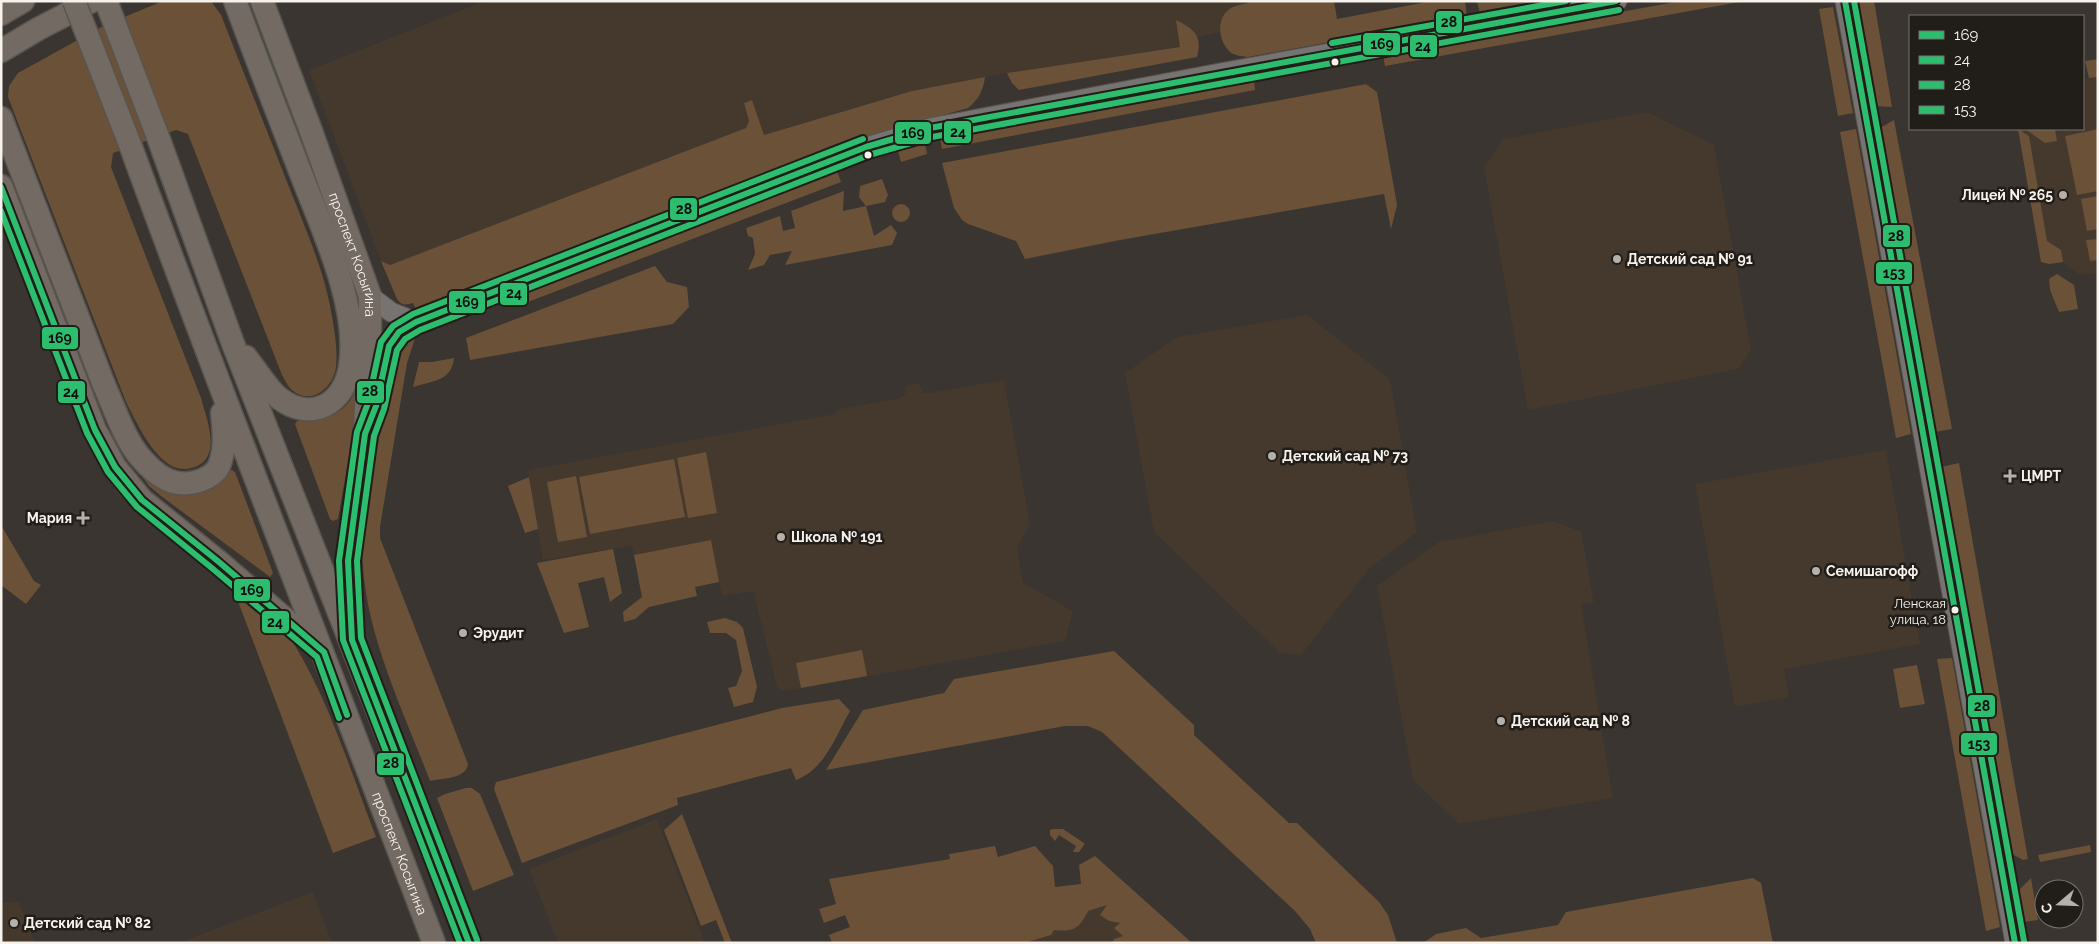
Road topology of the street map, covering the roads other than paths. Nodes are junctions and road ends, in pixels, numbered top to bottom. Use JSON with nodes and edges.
{"nodes":[{"id":1,"x":23,"y":1,"type":"edge"},
{"id":2,"x":74,"y":1,"type":"edge"},
{"id":3,"x":92,"y":1,"type":"edge"},
{"id":4,"x":106,"y":1,"type":"edge"},
{"id":5,"x":235,"y":1,"type":"edge"},
{"id":6,"x":262,"y":1,"type":"edge"},
{"id":7,"x":1617,"y":1,"type":"edge"},
{"id":8,"x":1845,"y":1,"type":"edge"},
{"id":9,"x":1,"y":14,"type":"edge"},
{"id":10,"x":1,"y":51,"type":"edge"},
{"id":11,"x":1,"y":118,"type":"edge"},
{"id":12,"x":1,"y":186,"type":"edge"},
{"id":13,"x":370,"y":296,"type":"junction"},
{"id":14,"x":416,"y":322,"type":"junction"},
{"id":15,"x":232,"y":341,"type":"junction"},
{"id":16,"x":206,"y":352,"type":"junction"},
{"id":17,"x":365,"y":434,"type":"junction"},
{"id":18,"x":352,"y":640,"type":"junction"},
{"id":19,"x":324,"y":652,"type":"junction"},
{"id":20,"x":434,"y":943,"type":"edge"},
{"id":21,"x":470,"y":943,"type":"edge"},
{"id":22,"x":2015,"y":943,"type":"edge"}],
"edges":[{"from":1,"to":9,"type":"main road"},
{"from":2,"to":16,"type":"main road","name":"проспект Косыгина","bridge":true},
{"from":3,"to":10,"type":"main road"},
{"from":4,"to":15,"type":"main road","name":"проспект Косыгина"},
{"from":5,"to":15,"type":"main road","name":"проспект Косыгина"},
{"from":6,"to":13,"type":"main road","name":"проспект Косыгина"},
{"from":7,"to":14,"type":"street"},
{"from":8,"to":22,"type":"street"},
{"from":11,"to":16,"type":"main road","name":"проспект Косыгина"},
{"from":12,"to":19,"type":"main road","name":"проспект Косыгина"},
{"from":13,"to":14,"type":"street"},
{"from":13,"to":17,"type":"main road","name":"проспект Косыгина"},
{"from":14,"to":17,"type":"street"},
{"from":15,"to":18,"type":"main road","name":"проспект Косыгина"},
{"from":16,"to":19,"type":"main road","name":"проспект Косыгина"},
{"from":17,"to":18,"type":"main road","name":"проспект Косыгина"},
{"from":18,"to":21,"type":"main road","name":"проспект Косыгина"},
{"from":19,"to":20,"type":"main road","name":"проспект Косыгина"}]}
